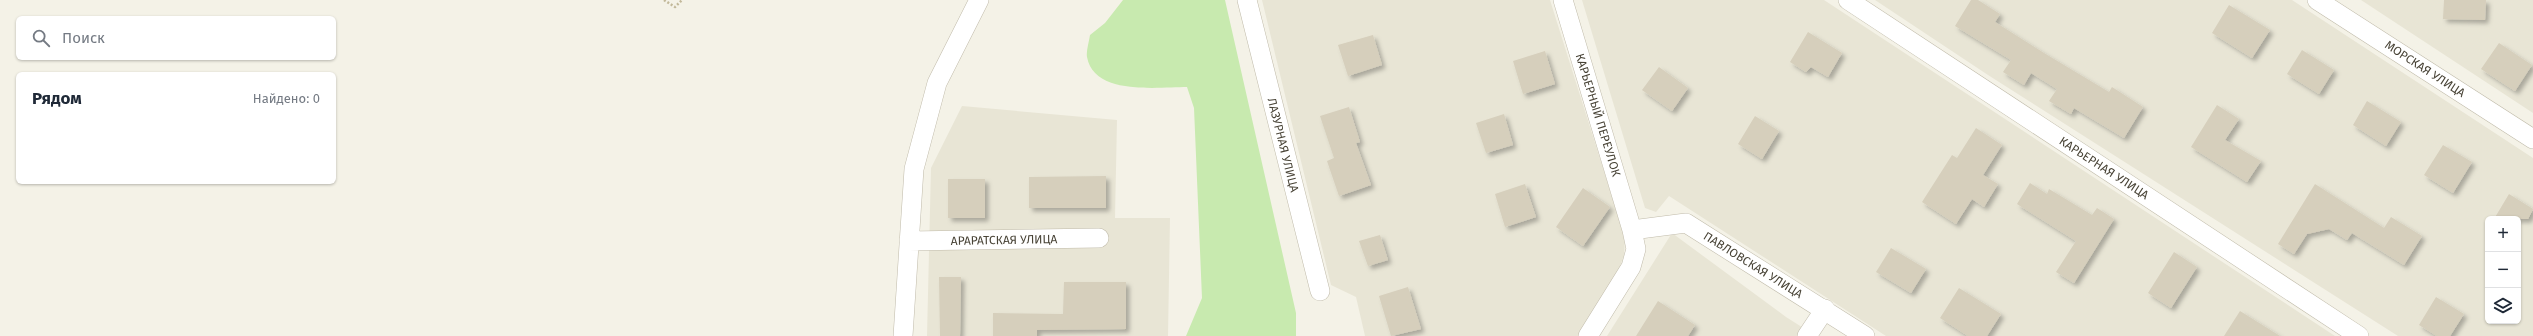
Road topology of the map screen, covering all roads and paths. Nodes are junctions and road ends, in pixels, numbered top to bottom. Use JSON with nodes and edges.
{"nodes":[{"id":1,"x":664,"y":0,"type":"edge"},
{"id":2,"x":682,"y":0,"type":"edge"},
{"id":3,"x":979,"y":0,"type":"edge"},
{"id":4,"x":1247,"y":0,"type":"edge"},
{"id":5,"x":1563,"y":0,"type":"edge"},
{"id":6,"x":1848,"y":0,"type":"edge"},
{"id":7,"x":2317,"y":0,"type":"edge"},
{"id":8,"x":2533,"y":139,"type":"edge"},
{"id":9,"x":1632,"y":230,"type":"junction"},
{"id":10,"x":1099,"y":238,"type":"dead end"},
{"id":11,"x":909,"y":241,"type":"junction"},
{"id":12,"x":1320,"y":291,"type":"dead end"},
{"id":13,"x":1824,"y":308,"type":"junction"},
{"id":14,"x":903,"y":336,"type":"edge"},
{"id":15,"x":1588,"y":336,"type":"edge"},
{"id":16,"x":1807,"y":336,"type":"edge"},
{"id":17,"x":1865,"y":336,"type":"edge"},
{"id":18,"x":2359,"y":336,"type":"edge"}],
"edges":[{"from":1,"to":2,"type":"path"},
{"from":3,"to":11,"type":"street"},
{"from":4,"to":12,"type":"street","name":"ЛАЗУРНАЯ УЛИЦА"},
{"from":5,"to":9,"type":"street","name":"КАРЬЕРНЫЙ ПЕРЕУЛОК"},
{"from":6,"to":18,"type":"street","name":"КАРЬЕРНАЯ УЛИЦА"},
{"from":7,"to":8,"type":"street","name":"МОРСКАЯ УЛИЦА"},
{"from":9,"to":13,"type":"street","name":"ПАВЛОВСКАЯ УЛИЦА"},
{"from":9,"to":15,"type":"street","name":"КАРЬЕРНЫЙ ПЕРЕУЛОК"},
{"from":10,"to":11,"type":"street","name":"АРАРАТСКАЯ УЛИЦА"},
{"from":11,"to":14,"type":"street"},
{"from":13,"to":16,"type":"street"},
{"from":13,"to":17,"type":"street","name":"ПАВЛОВСКАЯ УЛИЦА"}]}
